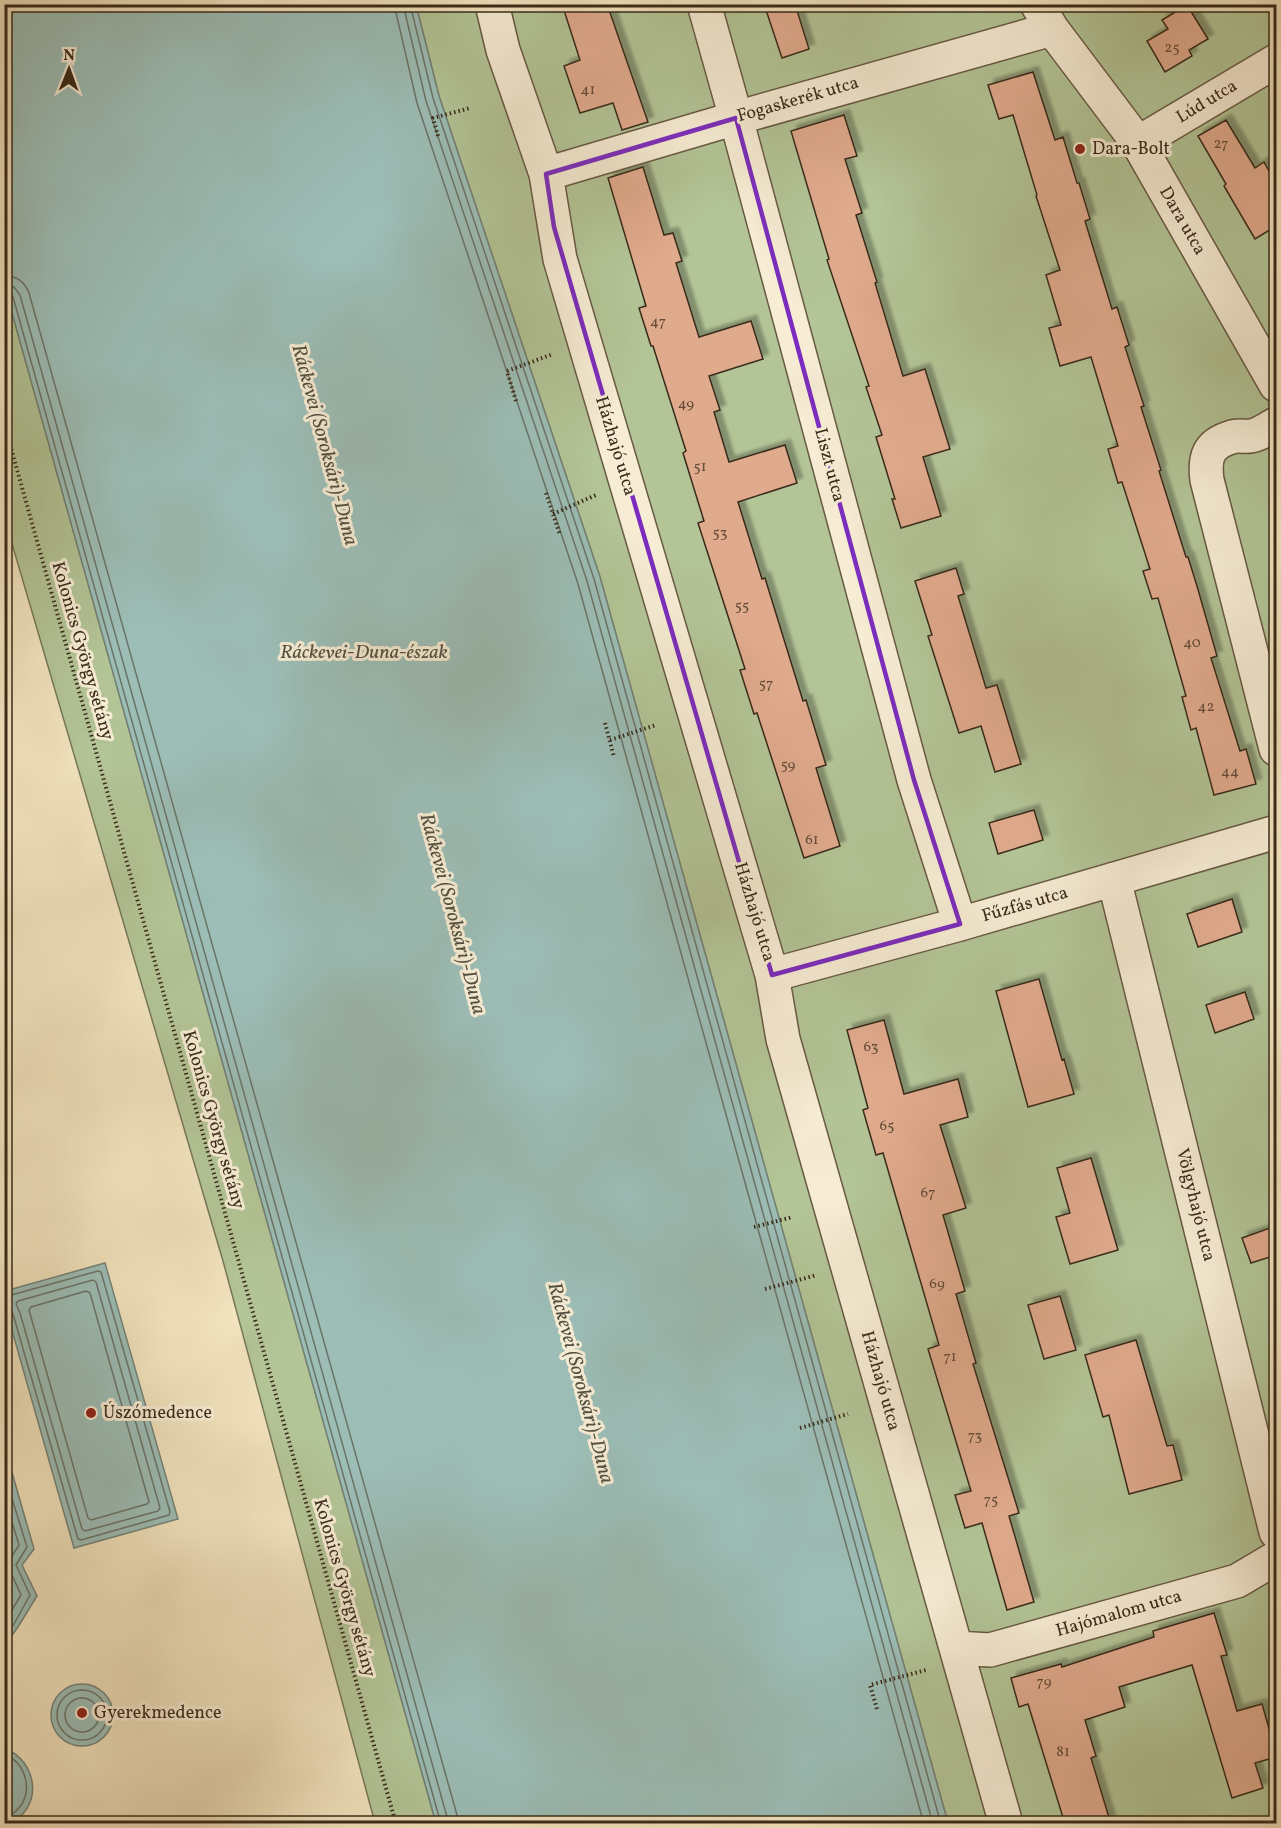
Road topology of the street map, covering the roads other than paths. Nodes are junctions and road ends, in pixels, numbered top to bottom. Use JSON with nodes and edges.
{"nodes":[{"id":1,"x":492,"y":4,"type":"edge"},
{"id":2,"x":704,"y":4,"type":"edge"},
{"id":3,"x":1045,"y":17,"type":"edge"},
{"id":4,"x":1276,"y":60,"type":"edge"},
{"id":5,"x":736,"y":118,"type":"junction"},
{"id":6,"x":1138,"y":143,"type":"junction"},
{"id":7,"x":546,"y":174,"type":"junction"},
{"id":8,"x":1276,"y":385,"type":"edge"},
{"id":9,"x":1276,"y":424,"type":"edge"},
{"id":10,"x":1276,"y":749,"type":"edge"},
{"id":11,"x":1276,"y":832,"type":"edge"},
{"id":12,"x":1114,"y":879,"type":"junction"},
{"id":13,"x":960,"y":924,"type":"junction"},
{"id":14,"x":772,"y":975,"type":"junction"},
{"id":15,"x":1276,"y":1532,"type":"edge"},
{"id":16,"x":1276,"y":1558,"type":"edge"},
{"id":17,"x":956,"y":1648,"type":"junction"},
{"id":18,"x":1006,"y":1824,"type":"edge"}],
"edges":[{"from":1,"to":7,"type":"street","name":"Házhajó utca"},
{"from":2,"to":5,"type":"street","name":"Liszt utca"},
{"from":3,"to":5,"type":"street","name":"Fogaskerék utca"},
{"from":3,"to":6,"type":"street","name":"Dara utca"},
{"from":4,"to":6,"type":"street","name":"Lúd utca"},
{"from":5,"to":7,"type":"street","name":"Fogaskerék utca"},
{"from":5,"to":13,"type":"street","name":"Liszt utca"},
{"from":6,"to":8,"type":"street","name":"Dara utca"},
{"from":7,"to":14,"type":"street","name":"Házhajó utca"},
{"from":9,"to":10,"type":"street"},
{"from":11,"to":12,"type":"street","name":"Fűzfás utca"},
{"from":12,"to":13,"type":"street","name":"Fűzfás utca"},
{"from":12,"to":15,"type":"street","name":"Völgyhajó utca"},
{"from":13,"to":14,"type":"street","name":"Fűzfás utca"},
{"from":14,"to":17,"type":"street","name":"Házhajó utca"},
{"from":16,"to":17,"type":"street","name":"Hajómalom utca"},
{"from":17,"to":18,"type":"street","name":"Házhajó utca"}]}
